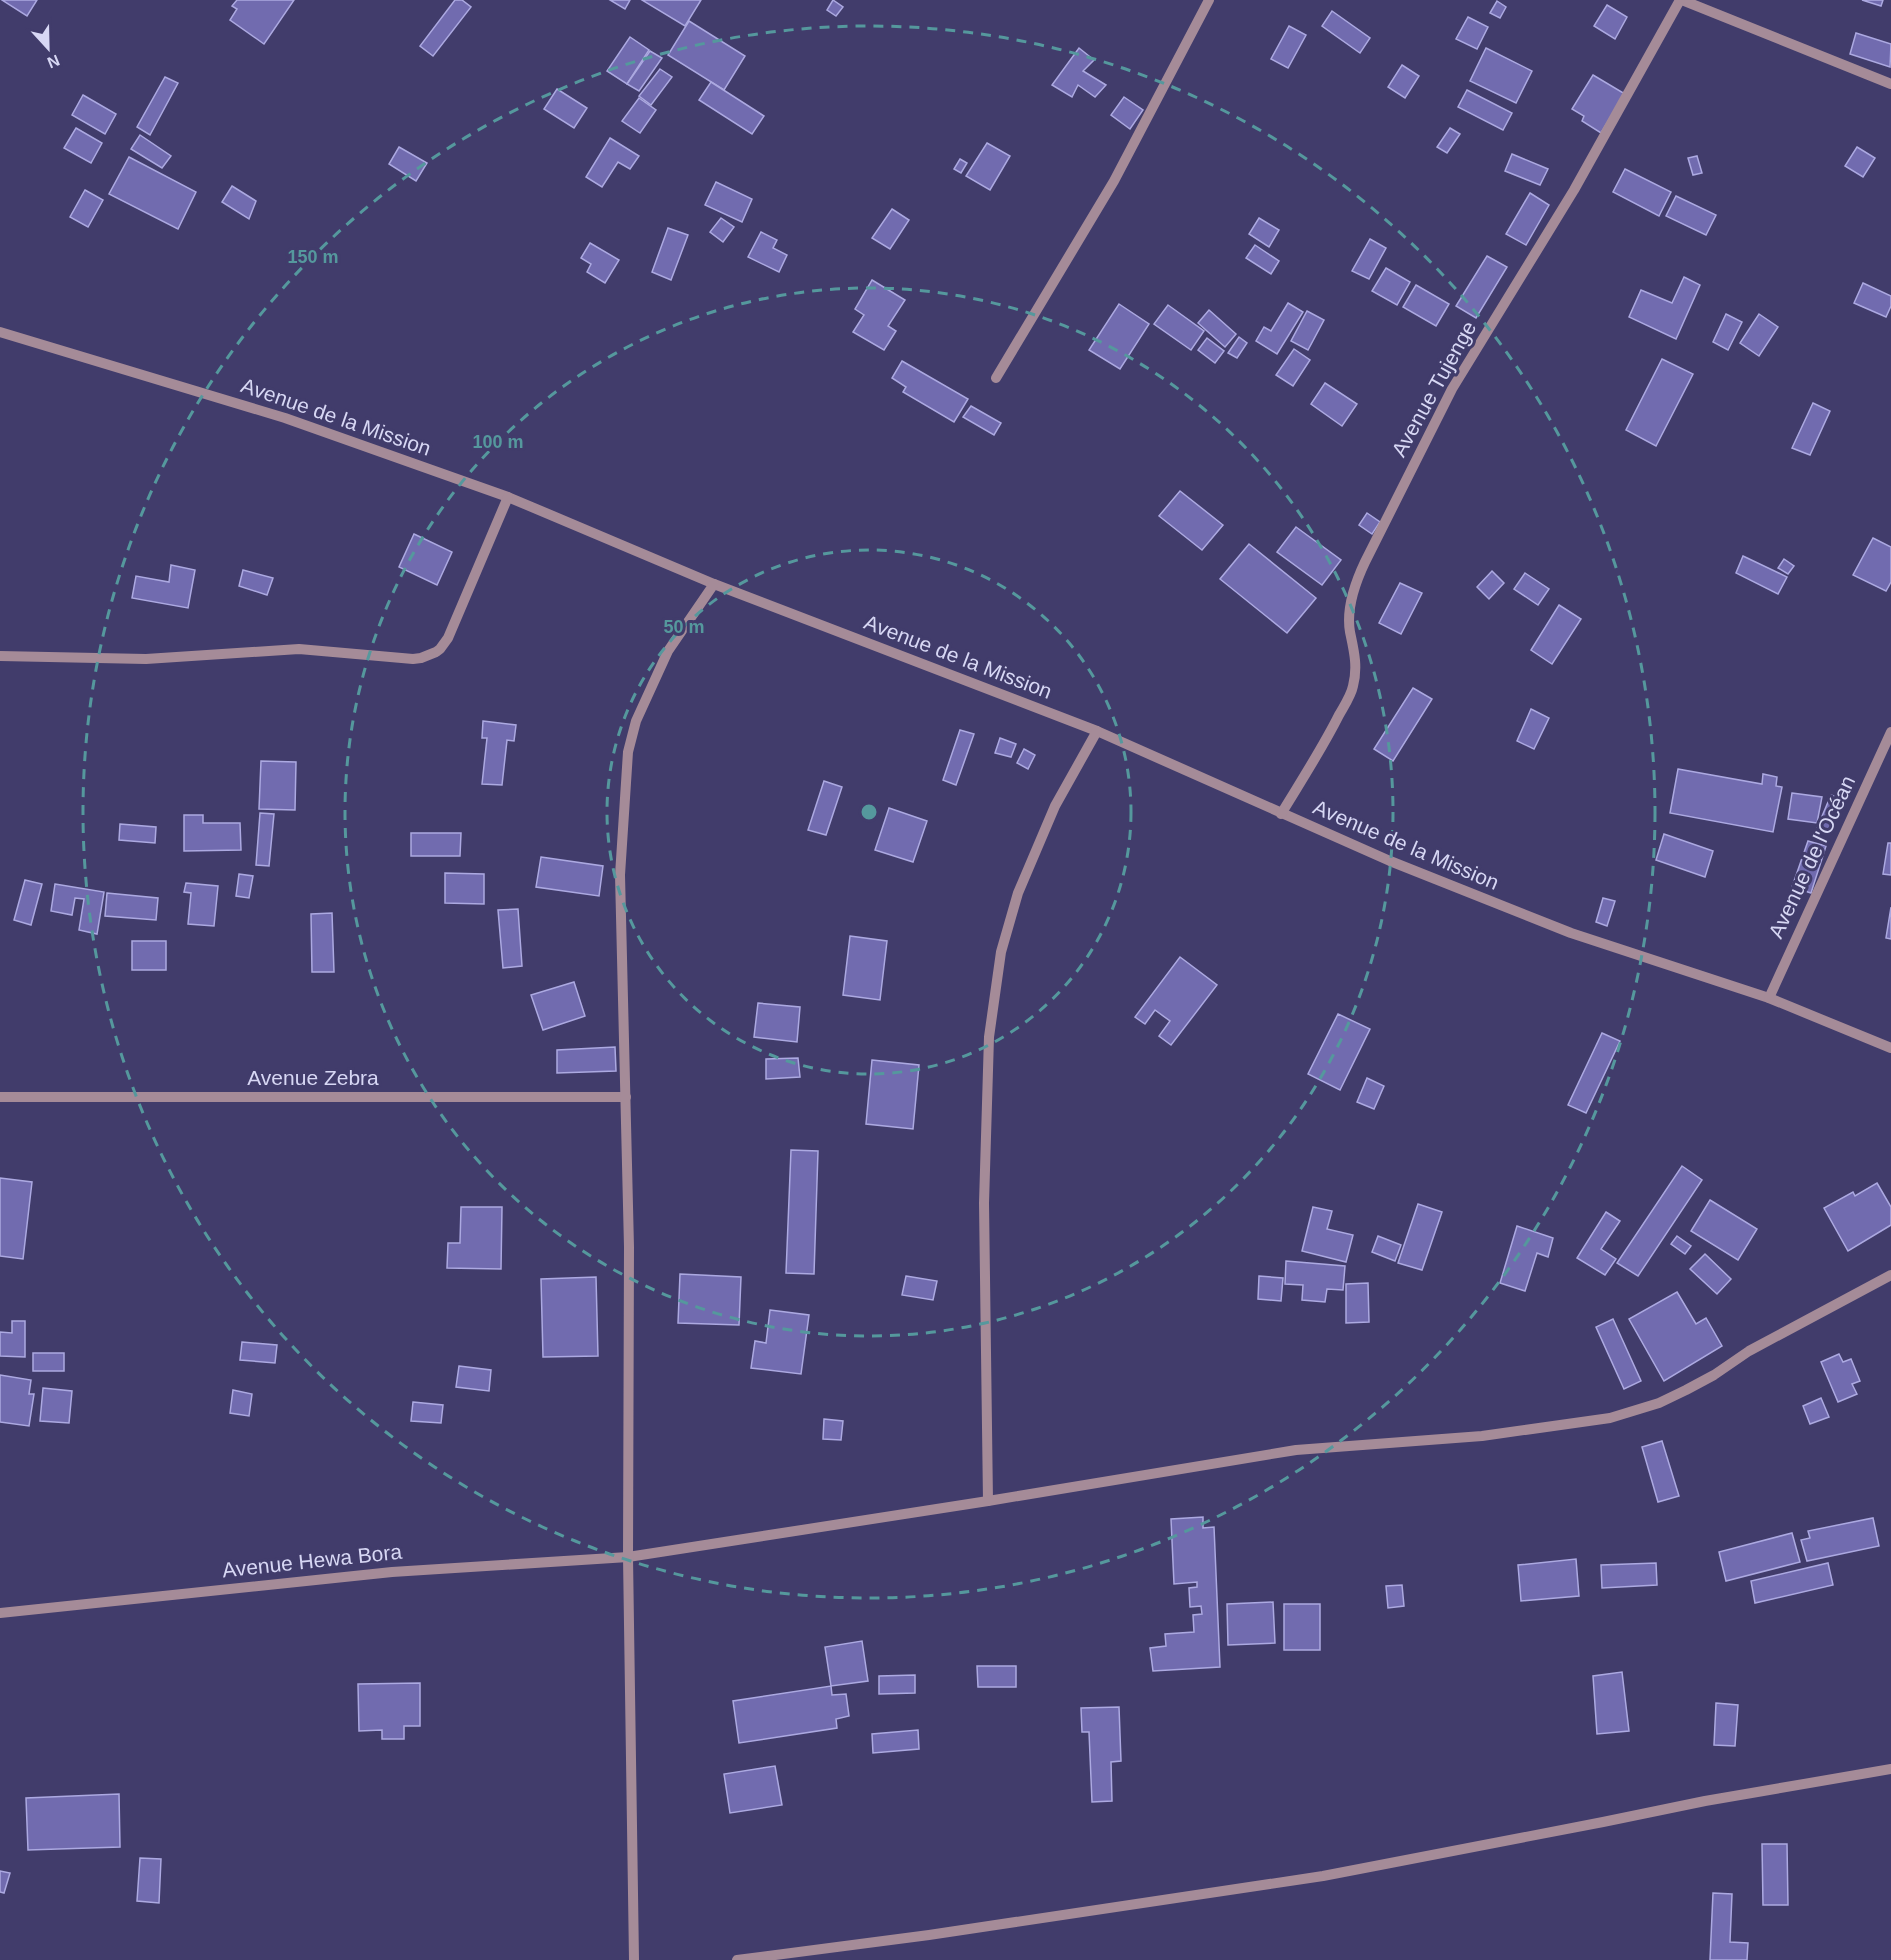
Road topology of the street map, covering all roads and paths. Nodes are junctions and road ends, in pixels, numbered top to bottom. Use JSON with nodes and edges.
{"nodes":[{"id":1,"x":1209,"y":0,"type":"edge"},
{"id":2,"x":1681,"y":0,"type":"edge"},
{"id":3,"x":1891,"y":84,"type":"edge"},
{"id":4,"x":0,"y":332,"type":"edge"},
{"id":5,"x":996,"y":378,"type":"dead end"},
{"id":6,"x":508,"y":497,"type":"junction"},
{"id":7,"x":714,"y":584,"type":"junction"},
{"id":8,"x":0,"y":656,"type":"edge"},
{"id":9,"x":1097,"y":731,"type":"junction"},
{"id":10,"x":1891,"y":732,"type":"edge"},
{"id":11,"x":1281,"y":814,"type":"junction"},
{"id":12,"x":1769,"y":998,"type":"junction"},
{"id":13,"x":1891,"y":1048,"type":"edge"},
{"id":14,"x":0,"y":1097,"type":"edge"},
{"id":15,"x":626,"y":1097,"type":"junction"},
{"id":16,"x":1891,"y":1275,"type":"edge"},
{"id":17,"x":987,"y":1502,"type":"junction"},
{"id":18,"x":628,"y":1557,"type":"junction"},
{"id":19,"x":0,"y":1613,"type":"edge"},
{"id":20,"x":1891,"y":1769,"type":"edge"},
{"id":21,"x":634,"y":1960,"type":"edge"},
{"id":22,"x":737,"y":1960,"type":"edge"}],
"edges":[{"from":1,"to":5,"type":"street"},
{"from":2,"to":3,"type":"street"},
{"from":2,"to":11,"type":"street","name":"Avenue Tujenge"},
{"from":4,"to":6,"type":"street","name":"Avenue de la Mission"},
{"from":6,"to":7,"type":"street","name":"Avenue de la Mission"},
{"from":6,"to":8,"type":"street"},
{"from":7,"to":9,"type":"street","name":"Avenue de la Mission"},
{"from":7,"to":15,"type":"street"},
{"from":9,"to":11,"type":"street","name":"Avenue de la Mission"},
{"from":9,"to":17,"type":"street"},
{"from":10,"to":12,"type":"street","name":"Avenue de l'Océan"},
{"from":11,"to":12,"type":"street","name":"Avenue de la Mission"},
{"from":12,"to":13,"type":"street","name":"Avenue de la Mission"},
{"from":14,"to":15,"type":"street","name":"Avenue Zebra"},
{"from":15,"to":18,"type":"street"},
{"from":16,"to":17,"type":"street","name":"Avenue Hewa Bora"},
{"from":17,"to":18,"type":"street","name":"Avenue Hewa Bora"},
{"from":18,"to":19,"type":"street","name":"Avenue Hewa Bora"},
{"from":18,"to":21,"type":"street"},
{"from":20,"to":22,"type":"street"}]}
